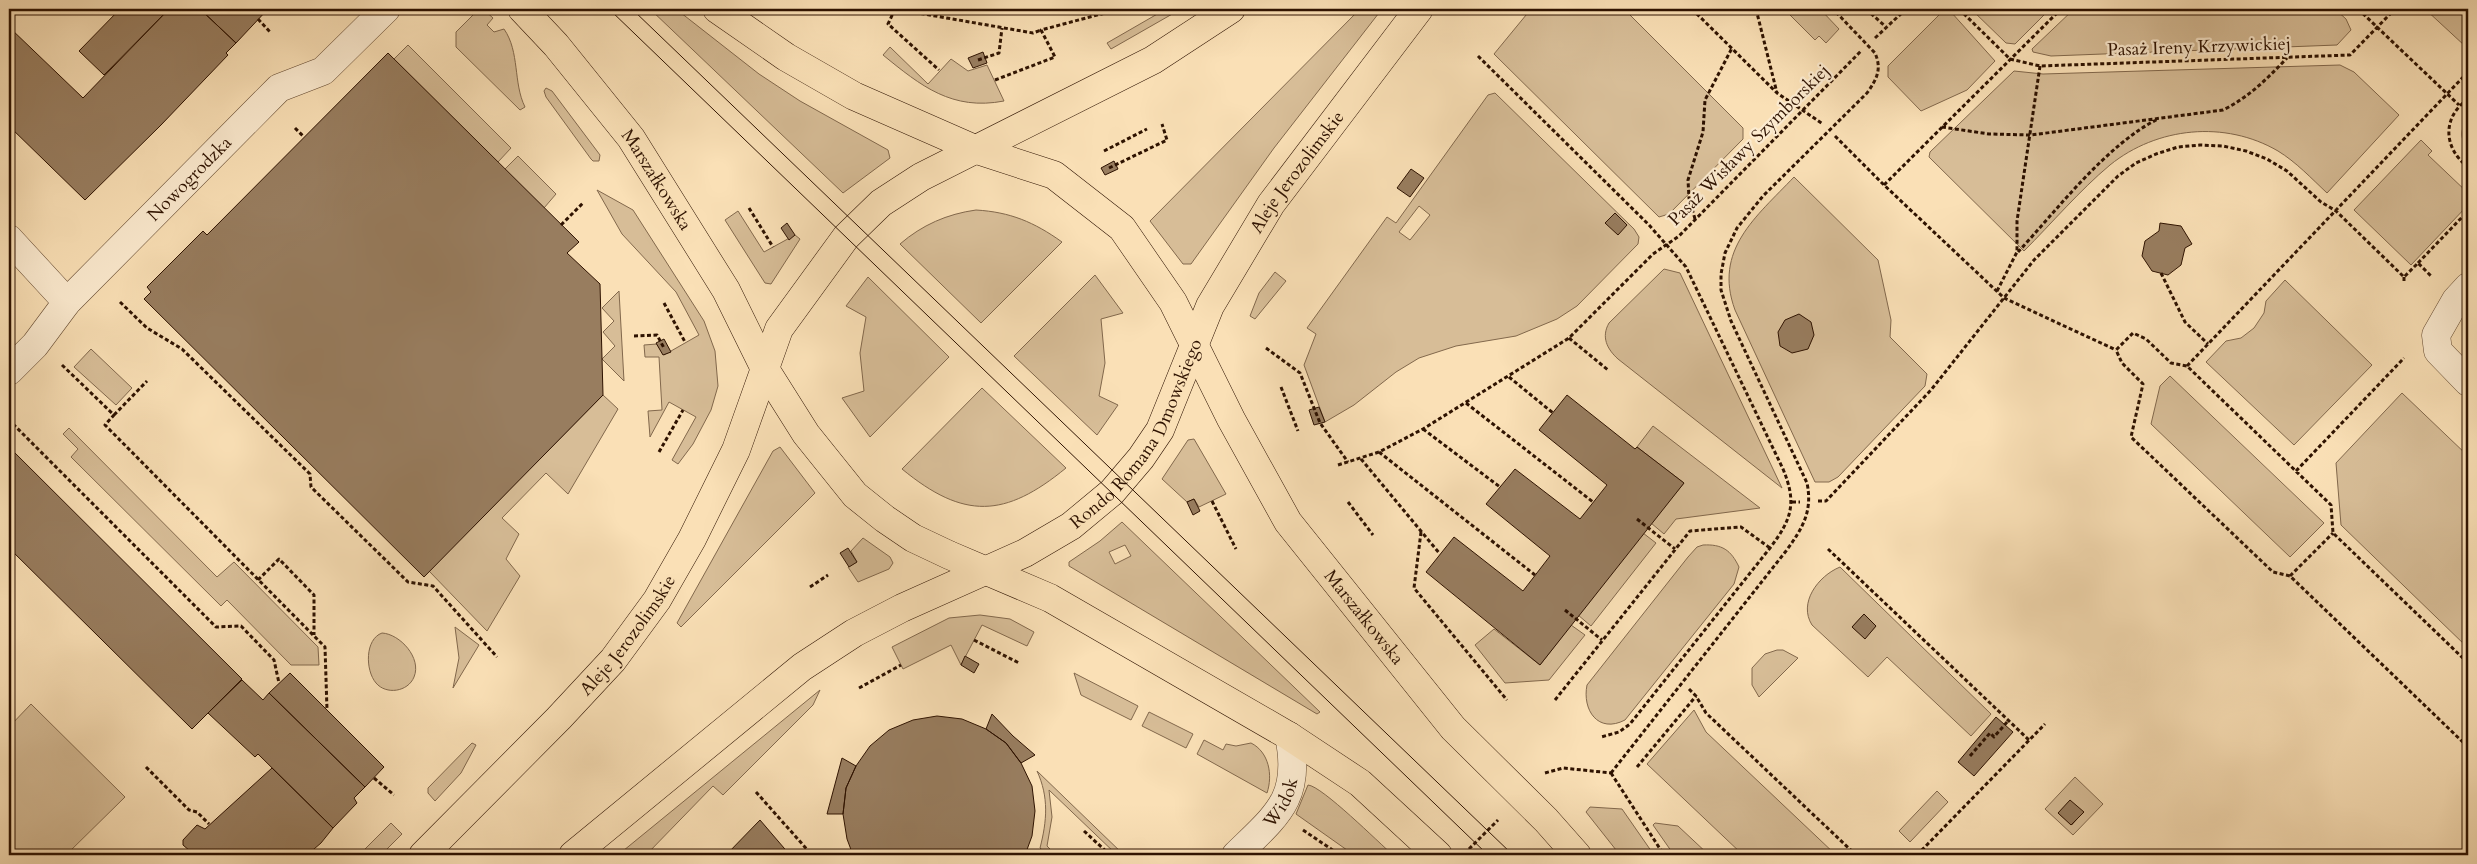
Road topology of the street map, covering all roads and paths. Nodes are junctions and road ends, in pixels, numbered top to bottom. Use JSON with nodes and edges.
{"nodes":[{"id":1,"x":386,"y":9,"type":"edge"},
{"id":2,"x":522,"y":9,"type":"edge"},
{"id":3,"x":717,"y":9,"type":"edge"},
{"id":4,"x":895,"y":9,"type":"edge"},
{"id":5,"x":1120,"y":9,"type":"edge"},
{"id":6,"x":1231,"y":9,"type":"edge"},
{"id":7,"x":1419,"y":9,"type":"edge"},
{"id":8,"x":1692,"y":9,"type":"edge"},
{"id":9,"x":1756,"y":9,"type":"edge"},
{"id":10,"x":1833,"y":9,"type":"edge"},
{"id":11,"x":1866,"y":9,"type":"edge"},
{"id":12,"x":1906,"y":9,"type":"edge"},
{"id":13,"x":1959,"y":9,"type":"edge"},
{"id":14,"x":2061,"y":9,"type":"edge"},
{"id":15,"x":2358,"y":9,"type":"edge"},
{"id":16,"x":2395,"y":9,"type":"edge"},
{"id":17,"x":258,"y":19,"type":"dead end"},
{"id":18,"x":2377,"y":27,"type":"junction"},
{"id":19,"x":1002,"y":28,"type":"junction"},
{"id":20,"x":1886,"y":28,"type":"junction"},
{"id":21,"x":1041,"y":30,"type":"junction"},
{"id":22,"x":271,"y":34,"type":"dead end"},
{"id":23,"x":1875,"y":38,"type":"dead end"},
{"id":24,"x":1732,"y":48,"type":"junction"},
{"id":25,"x":1861,"y":51,"type":"dead end"},
{"id":26,"x":1478,"y":56,"type":"dead end"},
{"id":27,"x":2288,"y":58,"type":"junction"},
{"id":28,"x":978,"y":60,"type":"dead end"},
{"id":29,"x":2010,"y":60,"type":"junction"},
{"id":30,"x":2040,"y":66,"type":"junction"},
{"id":31,"x":939,"y":70,"type":"dead end"},
{"id":32,"x":2468,"y":72,"type":"edge"},
{"id":33,"x":995,"y":80,"type":"dead end"},
{"id":34,"x":1777,"y":93,"type":"junction"},
{"id":35,"x":2448,"y":94,"type":"junction"},
{"id":36,"x":2468,"y":99,"type":"edge"},
{"id":37,"x":2460,"y":105,"type":"junction"},
{"id":38,"x":1803,"y":110,"type":"junction"},
{"id":39,"x":2161,"y":118,"type":"junction"},
{"id":40,"x":1162,"y":124,"type":"dead end"},
{"id":41,"x":1823,"y":124,"type":"dead end"},
{"id":42,"x":1942,"y":127,"type":"junction"},
{"id":43,"x":295,"y":128,"type":"dead end"},
{"id":44,"x":1147,"y":129,"type":"dead end"},
{"id":45,"x":2031,"y":135,"type":"junction"},
{"id":46,"x":1836,"y":136,"type":"dead end"},
{"id":47,"x":304,"y":137,"type":"dead end"},
{"id":48,"x":977,"y":150,"type":"junction"},
{"id":49,"x":1104,"y":151,"type":"dead end"},
{"id":50,"x":2468,"y":167,"type":"edge"},
{"id":51,"x":1109,"y":168,"type":"dead end"},
{"id":52,"x":1884,"y":185,"type":"junction"},
{"id":53,"x":583,"y":203,"type":"dead end"},
{"id":54,"x":749,"y":208,"type":"dead end"},
{"id":55,"x":2468,"y":210,"type":"edge"},
{"id":56,"x":2336,"y":211,"type":"junction"},
{"id":57,"x":1695,"y":219,"type":"junction"},
{"id":58,"x":561,"y":225,"type":"dead end"},
{"id":59,"x":9,"y":240,"type":"edge"},
{"id":60,"x":1667,"y":245,"type":"junction"},
{"id":61,"x":773,"y":247,"type":"dead end"},
{"id":62,"x":2017,"y":252,"type":"junction"},
{"id":63,"x":2418,"y":263,"type":"junction"},
{"id":64,"x":2161,"y":273,"type":"dead end"},
{"id":65,"x":2404,"y":277,"type":"junction"},
{"id":66,"x":2435,"y":280,"type":"dead end"},
{"id":67,"x":2404,"y":283,"type":"dead end"},
{"id":68,"x":2468,"y":287,"type":"edge"},
{"id":69,"x":1997,"y":291,"type":"junction"},
{"id":70,"x":2004,"y":298,"type":"junction"},
{"id":71,"x":67,"y":302,"type":"junction"},
{"id":72,"x":120,"y":302,"type":"dead end"},
{"id":73,"x":664,"y":303,"type":"dead end"},
{"id":74,"x":634,"y":336,"type":"dead end"},
{"id":75,"x":1569,"y":338,"type":"junction"},
{"id":76,"x":685,"y":342,"type":"dead end"},
{"id":77,"x":2208,"y":344,"type":"junction"},
{"id":78,"x":664,"y":348,"type":"dead end"},
{"id":79,"x":1194,"y":348,"type":"junction"},
{"id":80,"x":1266,"y":348,"type":"dead end"},
{"id":81,"x":2116,"y":350,"type":"junction"},
{"id":82,"x":2404,"y":358,"type":"dead end"},
{"id":83,"x":60,"y":363,"type":"dead end"},
{"id":84,"x":2187,"y":366,"type":"junction"},
{"id":85,"x":765,"y":368,"type":"junction"},
{"id":86,"x":1608,"y":370,"type":"dead end"},
{"id":87,"x":9,"y":371,"type":"edge"},
{"id":88,"x":1509,"y":377,"type":"junction"},
{"id":89,"x":147,"y":381,"type":"dead end"},
{"id":90,"x":2468,"y":382,"type":"edge"},
{"id":91,"x":1281,"y":387,"type":"dead end"},
{"id":92,"x":1466,"y":403,"type":"junction"},
{"id":93,"x":683,"y":410,"type":"dead end"},
{"id":94,"x":1553,"y":412,"type":"dead end"},
{"id":95,"x":114,"y":415,"type":"junction"},
{"id":96,"x":12,"y":424,"type":"dead end"},
{"id":97,"x":1423,"y":429,"type":"junction"},
{"id":98,"x":1298,"y":431,"type":"dead end"},
{"id":99,"x":658,"y":452,"type":"dead end"},
{"id":100,"x":1379,"y":452,"type":"junction"},
{"id":101,"x":1361,"y":459,"type":"junction"},
{"id":102,"x":1348,"y":462,"type":"junction"},
{"id":103,"x":1338,"y":465,"type":"dead end"},
{"id":104,"x":2296,"y":471,"type":"junction"},
{"id":105,"x":1500,"y":487,"type":"dead end"},
{"id":106,"x":1212,"y":500,"type":"dead end"},
{"id":107,"x":1818,"y":501,"type":"dead end"},
{"id":108,"x":1348,"y":502,"type":"dead end"},
{"id":109,"x":1593,"y":502,"type":"dead end"},
{"id":110,"x":1792,"y":502,"type":"junction"},
{"id":111,"x":1800,"y":502,"type":"dead end"},
{"id":112,"x":1637,"y":519,"type":"dead end"},
{"id":113,"x":1421,"y":532,"type":"junction"},
{"id":114,"x":2333,"y":533,"type":"junction"},
{"id":115,"x":1373,"y":535,"type":"dead end"},
{"id":116,"x":1770,"y":548,"type":"junction"},
{"id":117,"x":1236,"y":549,"type":"dead end"},
{"id":118,"x":1675,"y":549,"type":"junction"},
{"id":119,"x":1828,"y":549,"type":"dead end"},
{"id":120,"x":1440,"y":554,"type":"dead end"},
{"id":121,"x":986,"y":569,"type":"junction"},
{"id":122,"x":828,"y":575,"type":"dead end"},
{"id":123,"x":1535,"y":575,"type":"dead end"},
{"id":124,"x":2290,"y":576,"type":"junction"},
{"id":125,"x":258,"y":580,"type":"junction"},
{"id":126,"x":810,"y":587,"type":"dead end"},
{"id":127,"x":1564,"y":610,"type":"dead end"},
{"id":128,"x":314,"y":636,"type":"junction"},
{"id":129,"x":974,"y":640,"type":"dead end"},
{"id":130,"x":1602,"y":640,"type":"junction"},
{"id":131,"x":497,"y":657,"type":"dead end"},
{"id":132,"x":1019,"y":662,"type":"dead end"},
{"id":133,"x":2468,"y":663,"type":"edge"},
{"id":134,"x":901,"y":665,"type":"dead end"},
{"id":135,"x":1670,"y":674,"type":"junction"},
{"id":136,"x":1676,"y":678,"type":"dead end"},
{"id":137,"x":278,"y":683,"type":"dead end"},
{"id":138,"x":858,"y":688,"type":"dead end"},
{"id":139,"x":1689,"y":689,"type":"dead end"},
{"id":140,"x":1696,"y":696,"type":"junction"},
{"id":141,"x":1508,"y":700,"type":"dead end"},
{"id":142,"x":1555,"y":700,"type":"dead end"},
{"id":143,"x":327,"y":710,"type":"dead end"},
{"id":144,"x":2008,"y":721,"type":"junction"},
{"id":145,"x":2045,"y":724,"type":"dead end"},
{"id":146,"x":1289,"y":736,"type":"junction"},
{"id":147,"x":1601,"y":737,"type":"dead end"},
{"id":148,"x":2029,"y":740,"type":"junction"},
{"id":149,"x":2468,"y":747,"type":"edge"},
{"id":150,"x":1970,"y":756,"type":"dead end"},
{"id":151,"x":146,"y":767,"type":"dead end"},
{"id":152,"x":1637,"y":767,"type":"dead end"},
{"id":153,"x":1610,"y":772,"type":"junction"},
{"id":154,"x":1541,"y":775,"type":"dead end"},
{"id":155,"x":374,"y":778,"type":"dead end"},
{"id":156,"x":756,"y":792,"type":"dead end"},
{"id":157,"x":394,"y":795,"type":"dead end"},
{"id":158,"x":209,"y":824,"type":"dead end"},
{"id":159,"x":1494,"y":824,"type":"dead end"},
{"id":160,"x":1303,"y":830,"type":"dead end"},
{"id":161,"x":1084,"y":831,"type":"dead end"},
{"id":162,"x":423,"y":855,"type":"edge"},
{"id":163,"x":573,"y":855,"type":"edge"},
{"id":164,"x":812,"y":855,"type":"edge"},
{"id":165,"x":1110,"y":855,"type":"edge"},
{"id":166,"x":1236,"y":855,"type":"edge"},
{"id":167,"x":1340,"y":855,"type":"edge"},
{"id":168,"x":1438,"y":855,"type":"edge"},
{"id":169,"x":1464,"y":855,"type":"edge"},
{"id":170,"x":1577,"y":855,"type":"edge"},
{"id":171,"x":1664,"y":855,"type":"edge"},
{"id":172,"x":1856,"y":855,"type":"edge"},
{"id":173,"x":1917,"y":855,"type":"edge"}],
"edges":[{"from":1,"to":71,"type":"street","name":"Nowogrodzka"},
{"from":2,"to":85,"type":"main road","name":"Marszałkowska"},
{"from":3,"to":48,"type":"main road"},
{"from":4,"to":19,"type":"path"},
{"from":4,"to":31,"type":"path"},
{"from":5,"to":21,"type":"path"},
{"from":6,"to":48,"type":"main road"},
{"from":7,"to":79,"type":"main road","name":"Aleje Jerozolimskie"},
{"from":8,"to":24,"type":"path"},
{"from":9,"to":34,"type":"path"},
{"from":10,"to":153,"type":"path"},
{"from":11,"to":20,"type":"path"},
{"from":12,"to":20,"type":"path"},
{"from":13,"to":29,"type":"path"},
{"from":14,"to":29,"type":"path"},
{"from":15,"to":18,"type":"path"},
{"from":16,"to":18,"type":"path","name":"Pasaż Ireny Krzywickiej"},
{"from":17,"to":22,"type":"path"},
{"from":18,"to":27,"type":"path","name":"Pasaż Ireny Krzywickiej"},
{"from":18,"to":35,"type":"path"},
{"from":19,"to":21,"type":"path"},
{"from":19,"to":28,"type":"path"},
{"from":20,"to":23,"type":"path"},
{"from":21,"to":33,"type":"path"},
{"from":24,"to":34,"type":"path"},
{"from":24,"to":57,"type":"path"},
{"from":25,"to":38,"type":"path","name":"Pasaż Wisławy Szymborskiej"},
{"from":26,"to":60,"type":"path"},
{"from":27,"to":30,"type":"path","name":"Pasaż Ireny Krzywickiej"},
{"from":27,"to":39,"type":"path"},
{"from":29,"to":30,"type":"path","name":"Pasaż Ireny Krzywickiej"},
{"from":29,"to":42,"type":"path"},
{"from":30,"to":45,"type":"path"},
{"from":32,"to":35,"type":"path"},
{"from":34,"to":38,"type":"path"},
{"from":35,"to":37,"type":"path"},
{"from":35,"to":56,"type":"path"},
{"from":36,"to":37,"type":"path"},
{"from":37,"to":50,"type":"path"},
{"from":38,"to":41,"type":"path"},
{"from":38,"to":57,"type":"path","name":"Pasaż Wisławy Szymborskiej"},
{"from":39,"to":45,"type":"path"},
{"from":39,"to":62,"type":"path"},
{"from":40,"to":51,"type":"path"},
{"from":42,"to":45,"type":"path"},
{"from":42,"to":52,"type":"path"},
{"from":43,"to":47,"type":"path"},
{"from":44,"to":49,"type":"path"},
{"from":45,"to":62,"type":"path"},
{"from":46,"to":52,"type":"path"},
{"from":48,"to":79,"type":"main road","name":"Rondo Romana Dmowskiego"},
{"from":48,"to":85,"type":"main road"},
{"from":52,"to":69,"type":"path"},
{"from":53,"to":58,"type":"path"},
{"from":54,"to":61,"type":"path"},
{"from":55,"to":63,"type":"path"},
{"from":56,"to":65,"type":"path"},
{"from":56,"to":70,"type":"path"},
{"from":56,"to":77,"type":"path"},
{"from":57,"to":60,"type":"path","name":"Pasaż Wisławy Szymborskiej"},
{"from":59,"to":71,"type":"street"},
{"from":60,"to":75,"type":"path","name":"Pasaż Wisławy Szymborskiej"},
{"from":60,"to":110,"type":"path"},
{"from":62,"to":69,"type":"path"},
{"from":63,"to":65,"type":"path"},
{"from":63,"to":66,"type":"path"},
{"from":64,"to":77,"type":"path"},
{"from":65,"to":67,"type":"path"},
{"from":68,"to":90,"type":"street"},
{"from":69,"to":70,"type":"path"},
{"from":70,"to":81,"type":"path"},
{"from":70,"to":107,"type":"path"},
{"from":71,"to":87,"type":"street","name":"Nowogrodzka"},
{"from":72,"to":131,"type":"path"},
{"from":73,"to":76,"type":"path"},
{"from":74,"to":78,"type":"path"},
{"from":75,"to":86,"type":"path"},
{"from":75,"to":88,"type":"path","name":"Pasaż Wisławy Szymborskiej"},
{"from":77,"to":84,"type":"path"},
{"from":79,"to":121,"type":"main road","name":"Rondo Romana Dmowskiego"},
{"from":79,"to":170,"type":"main road","name":"Marszałkowska"},
{"from":80,"to":102,"type":"path"},
{"from":81,"to":84,"type":"path"},
{"from":81,"to":124,"type":"path"},
{"from":82,"to":104,"type":"path"},
{"from":83,"to":95,"type":"path"},
{"from":84,"to":104,"type":"path"},
{"from":85,"to":121,"type":"main road"},
{"from":85,"to":162,"type":"main road","name":"Aleje Jerozolimskie"},
{"from":88,"to":92,"type":"path","name":"Pasaż Wisławy Szymborskiej"},
{"from":88,"to":94,"type":"path"},
{"from":89,"to":95,"type":"path"},
{"from":91,"to":98,"type":"path"},
{"from":92,"to":97,"type":"path","name":"Pasaż Wisławy Szymborskiej"},
{"from":92,"to":109,"type":"path"},
{"from":93,"to":99,"type":"path"},
{"from":95,"to":125,"type":"path"},
{"from":96,"to":137,"type":"path"},
{"from":97,"to":100,"type":"path","name":"Pasaż Wisławy Szymborskiej"},
{"from":97,"to":105,"type":"path"},
{"from":100,"to":101,"type":"path","name":"Pasaż Wisławy Szymborskiej"},
{"from":100,"to":123,"type":"path"},
{"from":101,"to":102,"type":"path","name":"Pasaż Wisławy Szymborskiej"},
{"from":101,"to":113,"type":"path"},
{"from":102,"to":103,"type":"path","name":"Pasaż Wisławy Szymborskiej"},
{"from":104,"to":114,"type":"path"},
{"from":106,"to":117,"type":"path"},
{"from":108,"to":115,"type":"path"},
{"from":110,"to":111,"type":"path"},
{"from":110,"to":116,"type":"path"},
{"from":112,"to":118,"type":"path"},
{"from":113,"to":120,"type":"path"},
{"from":113,"to":141,"type":"path"},
{"from":114,"to":124,"type":"path"},
{"from":114,"to":133,"type":"path"},
{"from":116,"to":118,"type":"path"},
{"from":116,"to":135,"type":"path"},
{"from":118,"to":130,"type":"path"},
{"from":119,"to":144,"type":"path"},
{"from":121,"to":146,"type":"main road"},
{"from":121,"to":163,"type":"main road"},
{"from":122,"to":126,"type":"path"},
{"from":124,"to":149,"type":"path"},
{"from":125,"to":128,"type":"path"},
{"from":125,"to":128,"type":"path"},
{"from":127,"to":130,"type":"path"},
{"from":128,"to":143,"type":"path"},
{"from":129,"to":132,"type":"path"},
{"from":130,"to":142,"type":"path"},
{"from":134,"to":138,"type":"path"},
{"from":135,"to":136,"type":"path"},
{"from":135,"to":147,"type":"path"},
{"from":139,"to":140,"type":"path"},
{"from":140,"to":152,"type":"path"},
{"from":140,"to":172,"type":"path"},
{"from":144,"to":148,"type":"path"},
{"from":144,"to":150,"type":"path"},
{"from":145,"to":148,"type":"path"},
{"from":146,"to":166,"type":"street","name":"Widok"},
{"from":146,"to":168,"type":"main road"},
{"from":148,"to":173,"type":"path"},
{"from":151,"to":158,"type":"path"},
{"from":153,"to":154,"type":"path"},
{"from":153,"to":171,"type":"path"},
{"from":155,"to":157,"type":"path"},
{"from":156,"to":164,"type":"path"},
{"from":159,"to":169,"type":"path"},
{"from":160,"to":167,"type":"path"},
{"from":161,"to":165,"type":"path"}]}
